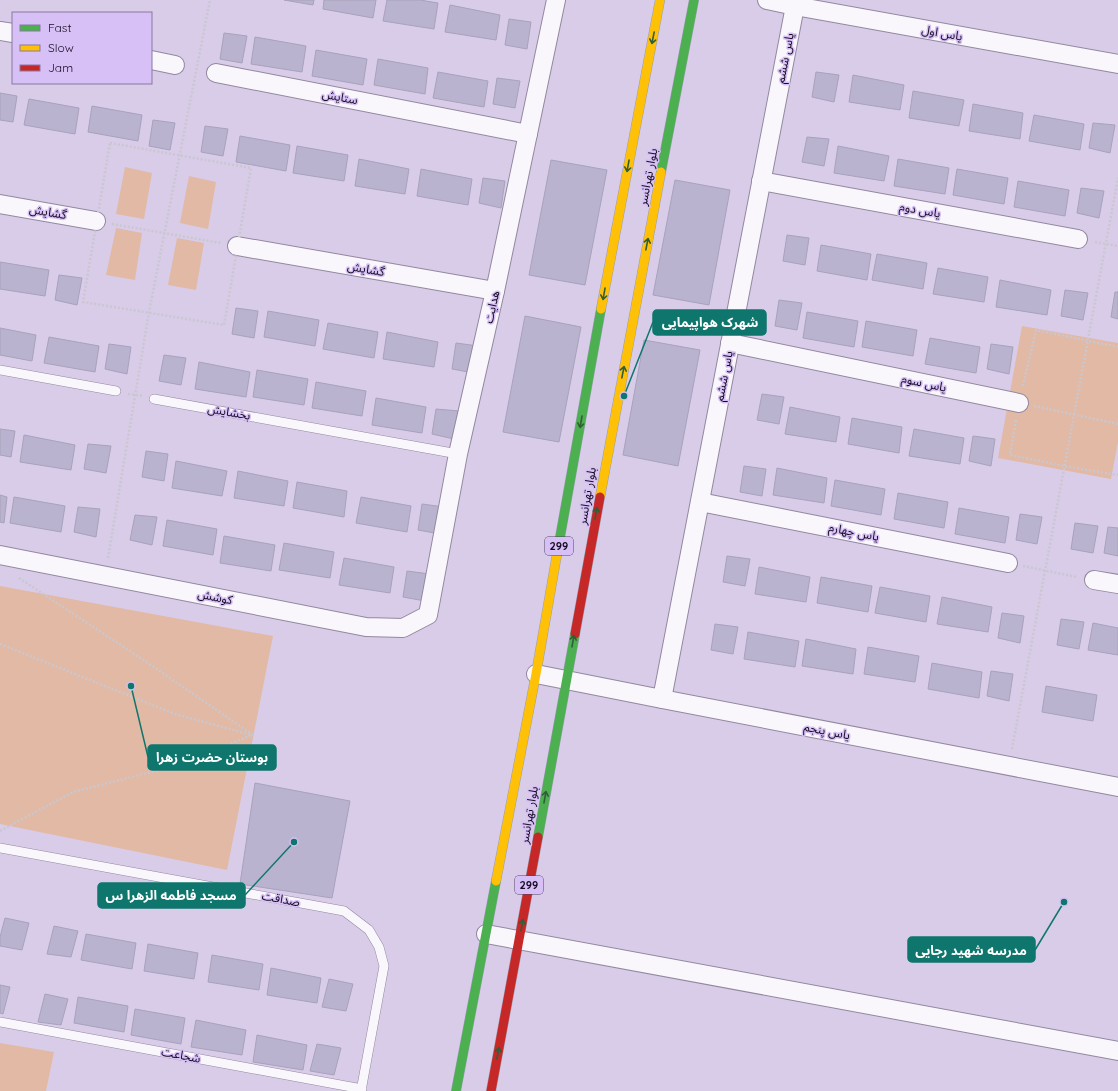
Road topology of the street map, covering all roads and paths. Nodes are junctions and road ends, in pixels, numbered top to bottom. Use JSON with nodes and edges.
{"nodes":[{"id":1,"x":210,"y":0,"type":"edge"},
{"id":2,"x":556,"y":0,"type":"edge"},
{"id":3,"x":660,"y":0,"type":"edge"},
{"id":4,"x":694,"y":0,"type":"edge"},
{"id":5,"x":767,"y":0,"type":"edge"},
{"id":6,"x":795,"y":6,"type":"junction"},
{"id":7,"x":0,"y":31,"type":"edge"},
{"id":8,"x":12,"y":34,"type":"edge"},
{"id":9,"x":152,"y":60,"type":"edge"},
{"id":10,"x":1118,"y":64,"type":"edge"},
{"id":11,"x":175,"y":65,"type":"joint"},
{"id":12,"x":197,"y":69,"type":"junction"},
{"id":13,"x":216,"y":73,"type":"joint"},
{"id":14,"x":528,"y":134,"type":"junction"},
{"id":15,"x":180,"y":155,"type":"junction"},
{"id":16,"x":1118,"y":178,"type":"edge"},
{"id":17,"x":761,"y":181,"type":"junction"},
{"id":18,"x":0,"y":204,"type":"edge"},
{"id":19,"x":104,"y":222,"type":"junction"},
{"id":20,"x":165,"y":233,"type":"junction"},
{"id":21,"x":1078,"y":239,"type":"dead end"},
{"id":22,"x":1106,"y":244,"type":"junction"},
{"id":23,"x":237,"y":246,"type":"junction"},
{"id":24,"x":1118,"y":246,"type":"edge"},
{"id":25,"x":495,"y":291,"type":"junction"},
{"id":26,"x":149,"y":312,"type":"junction"},
{"id":27,"x":730,"y":343,"type":"junction"},
{"id":28,"x":1118,"y":347,"type":"edge"},
{"id":29,"x":0,"y":370,"type":"edge"},
{"id":30,"x":116,"y":391,"type":"joint"},
{"id":31,"x":135,"y":395,"type":"junction"},
{"id":32,"x":154,"y":399,"type":"joint"},
{"id":33,"x":1019,"y":403,"type":"junction"},
{"id":34,"x":1118,"y":424,"type":"edge"},
{"id":35,"x":458,"y":454,"type":"junction"},
{"id":36,"x":1064,"y":466,"type":"junction"},
{"id":37,"x":1118,"y":475,"type":"edge"},
{"id":38,"x":700,"y":502,"type":"junction"},
{"id":39,"x":0,"y":555,"type":"edge"},
{"id":40,"x":1008,"y":563,"type":"dead end"},
{"id":41,"x":1045,"y":571,"type":"junction"},
{"id":42,"x":13,"y":574,"type":"dead end"},
{"id":43,"x":106,"y":575,"type":"junction"},
{"id":44,"x":1094,"y":580,"type":"joint"},
{"id":45,"x":1118,"y":584,"type":"edge"},
{"id":46,"x":428,"y":615,"type":"joint"},
{"id":47,"x":0,"y":644,"type":"edge"},
{"id":48,"x":536,"y":674,"type":"junction"},
{"id":49,"x":566,"y":680,"type":"junction"},
{"id":50,"x":662,"y":699,"type":"junction"},
{"id":51,"x":253,"y":735,"type":"junction"},
{"id":52,"x":1009,"y":766,"type":"junction"},
{"id":53,"x":1118,"y":787,"type":"edge"},
{"id":54,"x":0,"y":831,"type":"edge"},
{"id":55,"x":0,"y":848,"type":"edge"},
{"id":56,"x":486,"y":934,"type":"junction"},
{"id":57,"x":519,"y":940,"type":"junction"},
{"id":58,"x":0,"y":1022,"type":"edge"},
{"id":59,"x":1118,"y":1051,"type":"edge"},
{"id":60,"x":362,"y":1090,"type":"edge"},
{"id":61,"x":456,"y":1091,"type":"edge"},
{"id":62,"x":490,"y":1091,"type":"edge"}],
"edges":[{"from":1,"to":12,"type":"path"},
{"from":2,"to":14,"type":"street","name":"هدایت"},
{"from":3,"to":48,"type":"main road","name":"بلوار تهرانسر","number":"299","one_way":true},
{"from":49,"to":4,"type":"main road","name":"بلوار تهرانسر","number":"299","one_way":true},
{"from":5,"to":6,"type":"street","name":"یاس اول"},
{"from":6,"to":10,"type":"street","name":"یاس اول"},
{"from":6,"to":17,"type":"street","name":"یاس ششم"},
{"from":7,"to":8,"type":"street"},
{"from":9,"to":11,"type":"street"},
{"from":11,"to":12,"type":"path"},
{"from":12,"to":13,"type":"path"},
{"from":12,"to":15,"type":"path"},
{"from":13,"to":14,"type":"street","name":"ستایش"},
{"from":14,"to":25,"type":"street","name":"هدایت"},
{"from":15,"to":19,"type":"path"},
{"from":15,"to":20,"type":"path"},
{"from":15,"to":23,"type":"path"},
{"from":16,"to":22,"type":"path"},
{"from":17,"to":21,"type":"street","name":"یاس دوم"},
{"from":17,"to":27,"type":"street","name":"یاس ششم"},
{"from":18,"to":19,"type":"street","name":"گشایش"},
{"from":19,"to":20,"type":"path"},
{"from":19,"to":26,"type":"path"},
{"from":20,"to":23,"type":"path"},
{"from":20,"to":26,"type":"path"},
{"from":22,"to":24,"type":"path"},
{"from":22,"to":36,"type":"path"},
{"from":23,"to":25,"type":"street","name":"گشایش"},
{"from":23,"to":26,"type":"path"},
{"from":25,"to":35,"type":"street","name":"هدایت"},
{"from":26,"to":31,"type":"path"},
{"from":27,"to":33,"type":"street","name":"یاس سوم"},
{"from":27,"to":38,"type":"street","name":"یاس ششم"},
{"from":28,"to":33,"type":"path"},
{"from":29,"to":30,"type":"lane"},
{"from":30,"to":31,"type":"path"},
{"from":31,"to":32,"type":"path"},
{"from":31,"to":43,"type":"path"},
{"from":32,"to":35,"type":"lane","name":"بخشایش"},
{"from":33,"to":34,"type":"path"},
{"from":33,"to":36,"type":"path"},
{"from":35,"to":46,"type":"street","name":"هدایت"},
{"from":36,"to":37,"type":"path"},
{"from":36,"to":41,"type":"path"},
{"from":38,"to":40,"type":"street","name":"یاس چهارم"},
{"from":38,"to":50,"type":"street","name":"یاس ششم"},
{"from":39,"to":43,"type":"street","name":"کوشش"},
{"from":41,"to":44,"type":"path"},
{"from":41,"to":52,"type":"path"},
{"from":42,"to":51,"type":"path"},
{"from":43,"to":46,"type":"street","name":"کوشش"},
{"from":44,"to":45,"type":"street"},
{"from":47,"to":51,"type":"path"},
{"from":48,"to":49,"type":"street","name":"یاس پنجم"},
{"from":48,"to":56,"type":"main road","name":"بلوار تهرانسر","number":"299"},
{"from":49,"to":50,"type":"street","name":"یاس پنجم"},
{"from":57,"to":49,"type":"main road","name":"بلوار تهرانسر","number":"299","one_way":true},
{"from":50,"to":52,"type":"street","name":"یاس پنجم"},
{"from":51,"to":54,"type":"path"},
{"from":52,"to":53,"type":"street","name":"یاس پنجم"},
{"from":55,"to":60,"type":"lane","name":"صداقت"},
{"from":56,"to":57,"type":"street"},
{"from":56,"to":61,"type":"main road","name":"بلوار تهرانسر","number":"299"},
{"from":57,"to":59,"type":"street"},
{"from":62,"to":57,"type":"main road","name":"بلوار تهرانسر","number":"299","one_way":true},
{"from":58,"to":60,"type":"lane","name":"شجاعت"}]}
